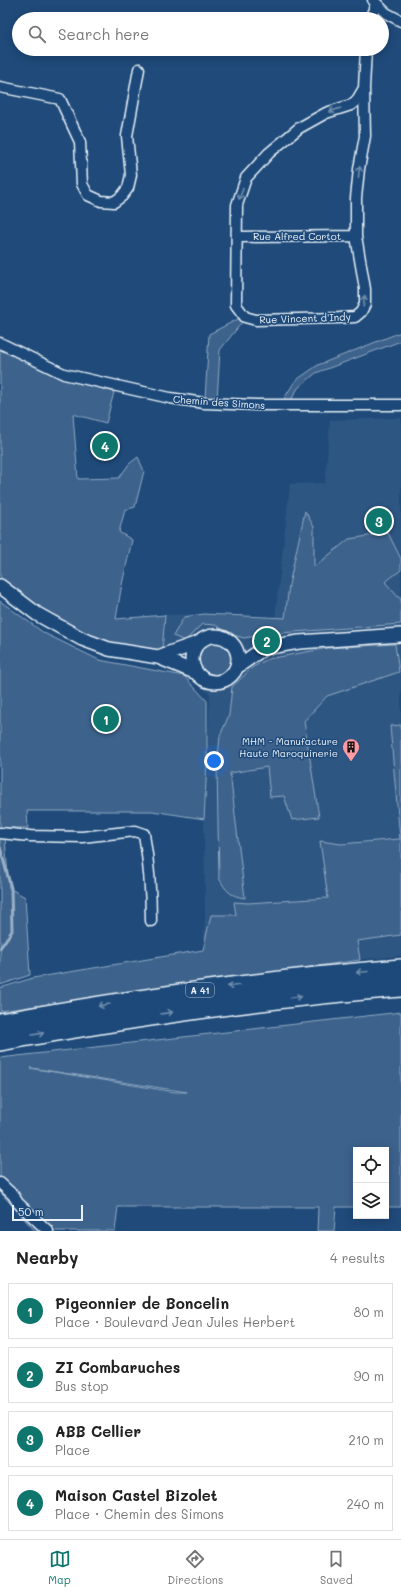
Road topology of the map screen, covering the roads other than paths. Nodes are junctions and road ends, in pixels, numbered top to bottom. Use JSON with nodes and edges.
{"nodes":[{"id":1,"x":375,"y":2,"type":"edge"},
{"id":2,"x":372,"y":12,"type":"edge"},
{"id":3,"x":380,"y":12,"type":"edge"},
{"id":4,"x":389,"y":18,"type":"edge"},
{"id":5,"x":401,"y":21,"type":"edge"},
{"id":6,"x":366,"y":56,"type":"edge"},
{"id":7,"x":139,"y":69,"type":"dead end"},
{"id":8,"x":0,"y":88,"type":"edge"},
{"id":9,"x":364,"y":88,"type":"junction"},
{"id":10,"x":351,"y":105,"type":"junction"},
{"id":11,"x":365,"y":116,"type":"junction"},
{"id":12,"x":356,"y":236,"type":"junction"},
{"id":13,"x":237,"y":237,"type":"junction"},
{"id":14,"x":0,"y":343,"type":"edge"},
{"id":15,"x":401,"y":405,"type":"edge"},
{"id":16,"x":0,"y":586,"type":"edge"},
{"id":17,"x":401,"y":635,"type":"edge"},
{"id":18,"x":198,"y":643,"type":"junction"},
{"id":19,"x":235,"y":647,"type":"junction"},
{"id":20,"x":264,"y":648,"type":"junction"},
{"id":21,"x":158,"y":657,"type":"junction"},
{"id":22,"x":236,"y":667,"type":"junction"},
{"id":23,"x":197,"y":673,"type":"junction"},
{"id":24,"x":1,"y":833,"type":"edge"},
{"id":25,"x":150,"y":921,"type":"dead end"},
{"id":26,"x":401,"y":969,"type":"edge"},
{"id":27,"x":401,"y":987,"type":"edge"},
{"id":28,"x":0,"y":1023,"type":"edge"},
{"id":29,"x":0,"y":1041,"type":"edge"},
{"id":30,"x":0,"y":1183,"type":"edge"},
{"id":31,"x":48,"y":1231,"type":"edge"}],
"edges":[{"from":1,"to":2,"type":"street"},
{"from":1,"to":3,"type":"street"},
{"from":4,"to":5,"type":"street"},
{"from":6,"to":9,"type":"street","name":"Rue Vincent d'Indy"},
{"from":7,"to":8,"type":"street"},
{"from":9,"to":10,"type":"street"},
{"from":9,"to":11,"type":"street","name":"Rue Vincent d'Indy"},
{"from":10,"to":11,"type":"street"},
{"from":10,"to":13,"type":"street","name":"Rue Vincent d'Indy","one_way":true},
{"from":12,"to":11,"type":"street","name":"Rue Vincent d'Indy","one_way":true},
{"from":12,"to":13,"type":"street","name":"Rue Alfred Cortot"},
{"from":13,"to":12,"type":"street","name":"Rue Vincent d'Indy","one_way":true},
{"from":14,"to":15,"type":"street","name":"Chemin des Simons"},
{"from":16,"to":21,"type":"street"},
{"from":17,"to":20,"type":"street"},
{"from":18,"to":19,"type":"street"},
{"from":18,"to":21,"type":"street"},
{"from":18,"to":23,"type":"street"},
{"from":19,"to":20,"type":"street"},
{"from":19,"to":22,"type":"street"},
{"from":20,"to":22,"type":"street"},
{"from":21,"to":23,"type":"street"},
{"from":22,"to":23,"type":"street"},
{"from":24,"to":25,"type":"street"},
{"from":26,"to":28,"type":"highway","number":"A 41","one_way":true},
{"from":29,"to":27,"type":"highway","number":"A 41","one_way":true},
{"from":30,"to":31,"type":"street"}]}
